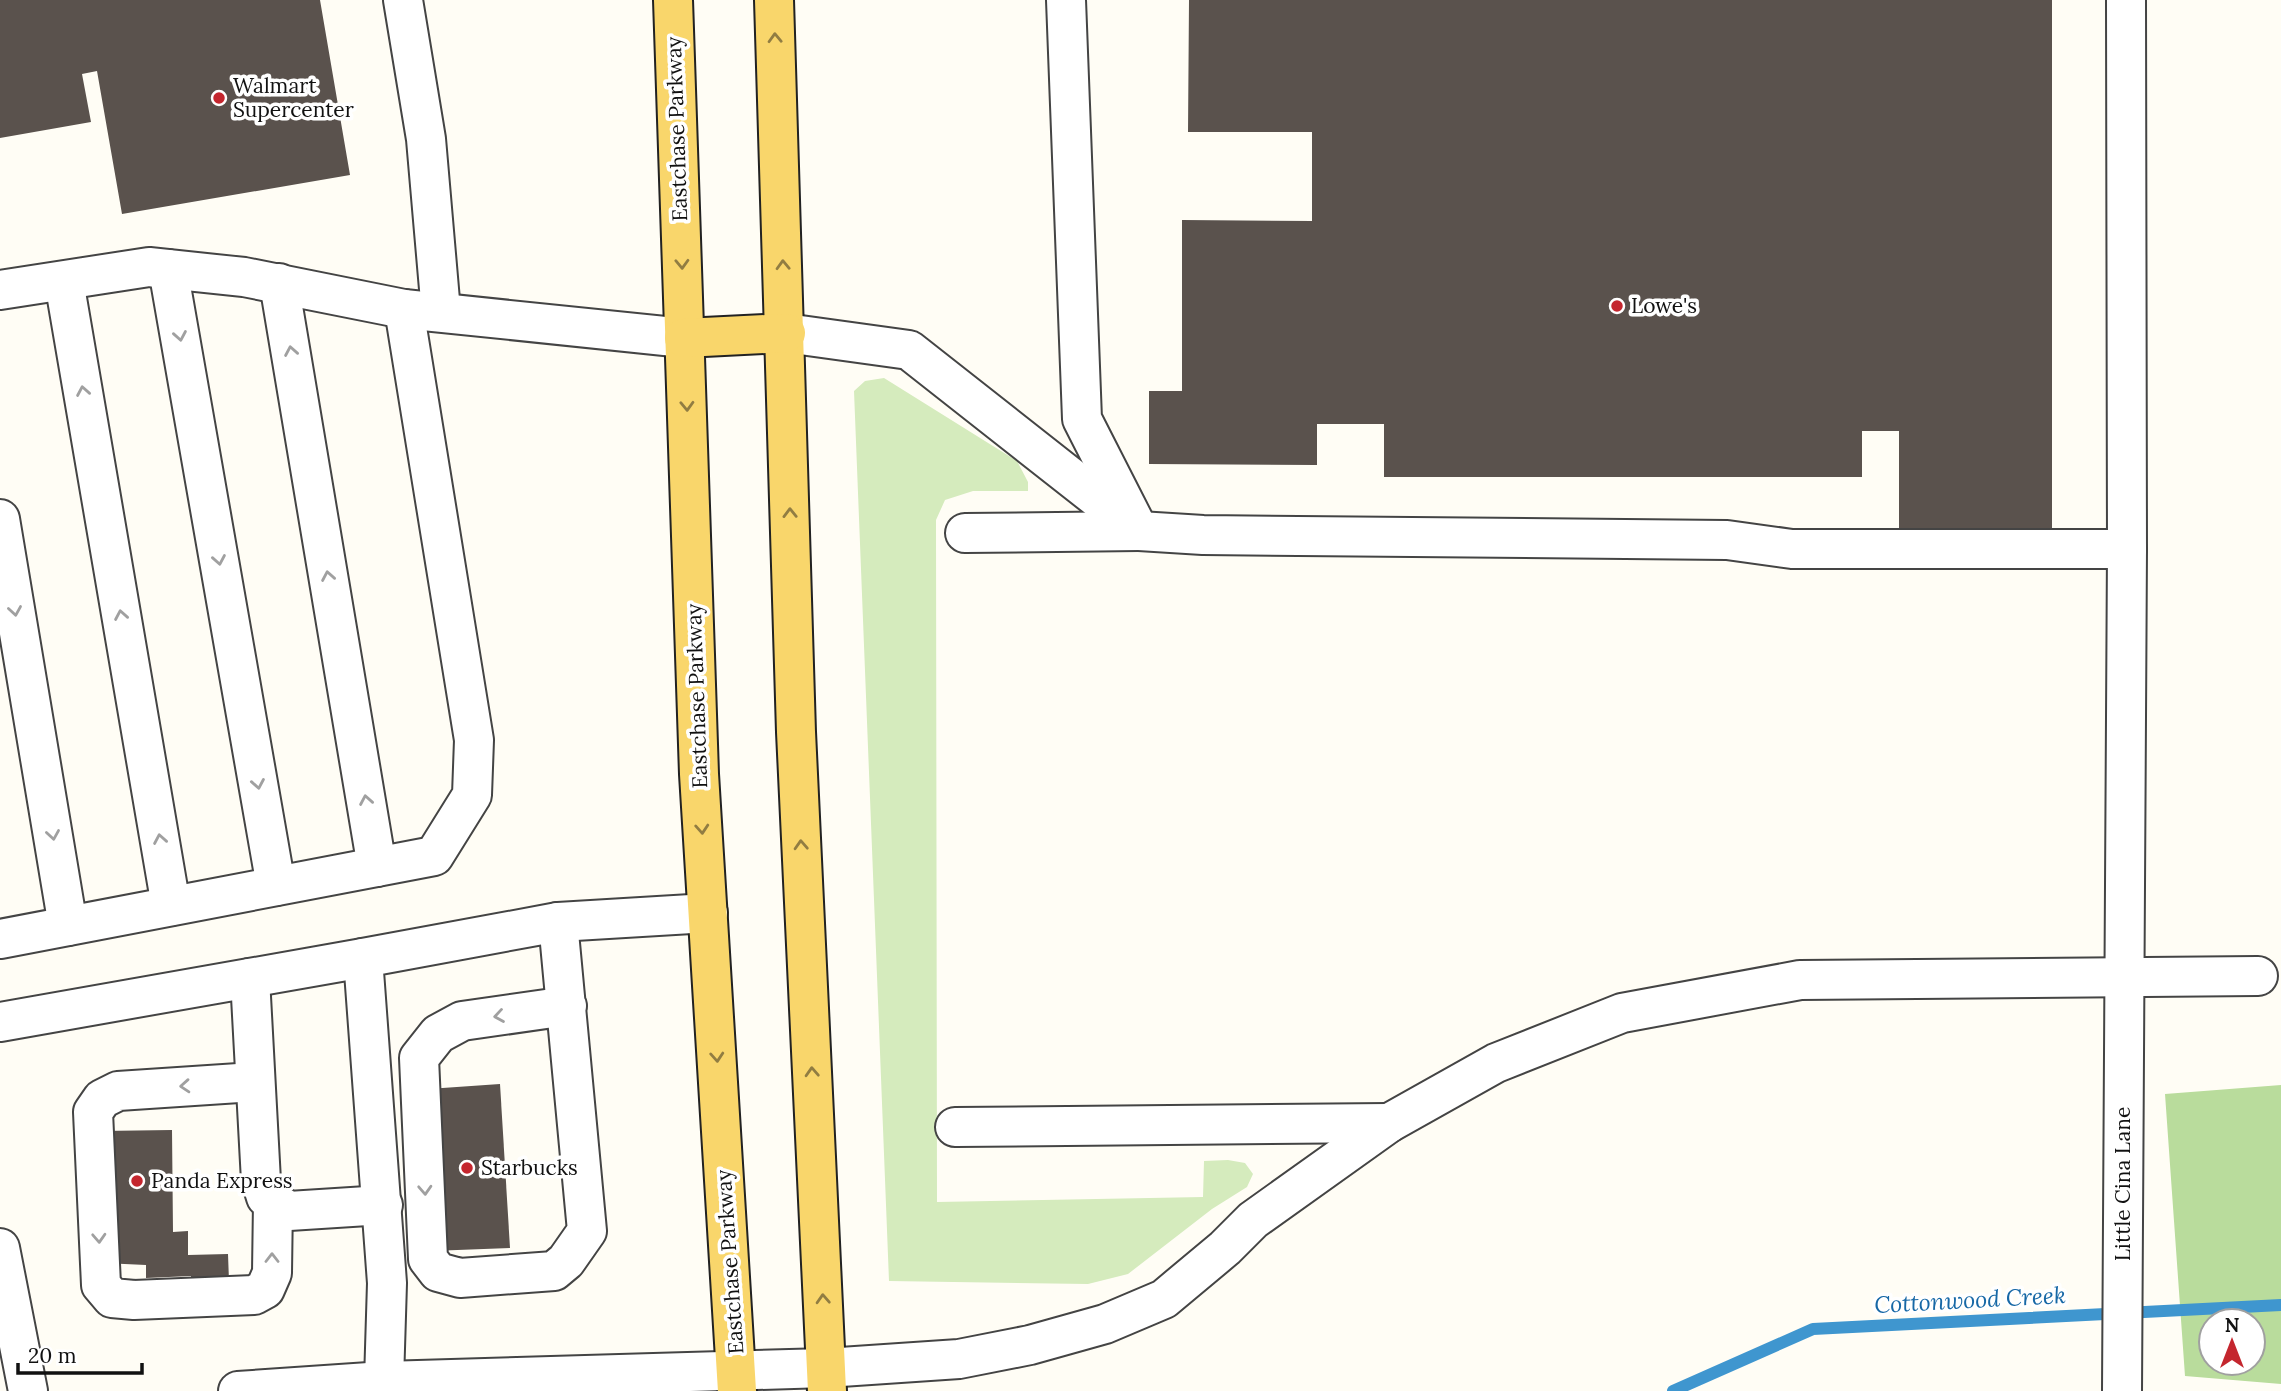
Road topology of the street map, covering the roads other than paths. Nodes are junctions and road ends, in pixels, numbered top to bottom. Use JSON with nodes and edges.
{"nodes":[{"id":1,"x":403,"y":0,"type":"edge"},
{"id":2,"x":673,"y":0,"type":"edge"},
{"id":3,"x":774,"y":0,"type":"edge"},
{"id":4,"x":1066,"y":0,"type":"edge"},
{"id":5,"x":2126,"y":0,"type":"edge"},
{"id":6,"x":169,"y":269,"type":"junction"},
{"id":7,"x":64,"y":281,"type":"junction"},
{"id":8,"x":279,"y":283,"type":"junction"},
{"id":9,"x":0,"y":290,"type":"edge"},
{"id":10,"x":422,"y":310,"type":"junction"},
{"id":11,"x":786,"y":333,"type":"junction"},
{"id":12,"x":684,"y":338,"type":"junction"},
{"id":13,"x":0,"y":519,"type":"edge"},
{"id":14,"x":1139,"y":531,"type":"junction"},
{"id":15,"x":965,"y":533,"type":"dead end"},
{"id":16,"x":2127,"y":549,"type":"junction"},
{"id":17,"x":377,"y":867,"type":"junction"},
{"id":18,"x":276,"y":886,"type":"junction"},
{"id":19,"x":171,"y":906,"type":"junction"},
{"id":20,"x":708,"y":913,"type":"junction"},
{"id":21,"x":558,"y":922,"type":"junction"},
{"id":22,"x":68,"y":926,"type":"junction"},
{"id":23,"x":0,"y":939,"type":"edge"},
{"id":24,"x":363,"y":958,"type":"junction"},
{"id":25,"x":2258,"y":975,"type":"dead end"},
{"id":26,"x":250,"y":978,"type":"junction"},
{"id":27,"x":2125,"y":985,"type":"junction"},
{"id":28,"x":567,"y":1006,"type":"junction"},
{"id":29,"x":0,"y":1022,"type":"edge"},
{"id":30,"x":254,"y":1082,"type":"junction"},
{"id":31,"x":1389,"y":1123,"type":"junction"},
{"id":32,"x":956,"y":1127,"type":"dead end"},
{"id":33,"x":273,"y":1202,"type":"junction"},
{"id":34,"x":383,"y":1205,"type":"junction"},
{"id":35,"x":1,"y":1264,"type":"edge"},
{"id":36,"x":826,"y":1379,"type":"edge"},
{"id":37,"x":384,"y":1381,"type":"junction"},
{"id":38,"x":2122,"y":1381,"type":"edge"},
{"id":39,"x":737,"y":1382,"type":"edge"},
{"id":40,"x":28,"y":1391,"type":"edge"},
{"id":41,"x":238,"y":1391,"type":"edge"}],
"edges":[{"from":1,"to":10,"type":"street"},
{"from":2,"to":12,"type":"main road","name":"Eastchase Parkway","one_way":true},
{"from":11,"to":3,"type":"main road","one_way":true},
{"from":4,"to":14,"type":"street"},
{"from":5,"to":16,"type":"street","name":"Little Cina Lane"},
{"from":6,"to":7,"type":"street"},
{"from":6,"to":8,"type":"street"},
{"from":6,"to":18,"type":"street","one_way":true},
{"from":7,"to":9,"type":"street"},
{"from":19,"to":7,"type":"street","one_way":true},
{"from":8,"to":10,"type":"street"},
{"from":17,"to":8,"type":"street","one_way":true},
{"from":10,"to":12,"type":"street"},
{"from":10,"to":17,"type":"street"},
{"from":11,"to":12,"type":"main road"},
{"from":11,"to":14,"type":"street"},
{"from":36,"to":11,"type":"main road","one_way":true},
{"from":12,"to":20,"type":"main road","name":"Eastchase Parkway","one_way":true},
{"from":13,"to":22,"type":"street","one_way":true},
{"from":14,"to":15,"type":"street"},
{"from":14,"to":16,"type":"street"},
{"from":16,"to":27,"type":"street","name":"Little Cina Lane"},
{"from":17,"to":18,"type":"street"},
{"from":18,"to":19,"type":"street"},
{"from":19,"to":22,"type":"street"},
{"from":20,"to":21,"type":"street"},
{"from":20,"to":39,"type":"main road","name":"Eastchase Parkway","one_way":true},
{"from":21,"to":24,"type":"street"},
{"from":21,"to":28,"type":"street"},
{"from":22,"to":23,"type":"street"},
{"from":24,"to":26,"type":"street"},
{"from":24,"to":34,"type":"street"},
{"from":25,"to":27,"type":"street"},
{"from":26,"to":29,"type":"street"},
{"from":26,"to":30,"type":"street"},
{"from":27,"to":31,"type":"street"},
{"from":27,"to":38,"type":"street","name":"Little Cina Lane"},
{"from":28,"to":28,"type":"street","one_way":true},
{"from":30,"to":33,"type":"street"},
{"from":30,"to":33,"type":"street","one_way":true},
{"from":31,"to":32,"type":"street"},
{"from":31,"to":36,"type":"street"},
{"from":33,"to":34,"type":"street"},
{"from":34,"to":37,"type":"street"},
{"from":35,"to":40,"type":"street"},
{"from":36,"to":39,"type":"street"},
{"from":37,"to":39,"type":"street"},
{"from":37,"to":41,"type":"street"}]}
